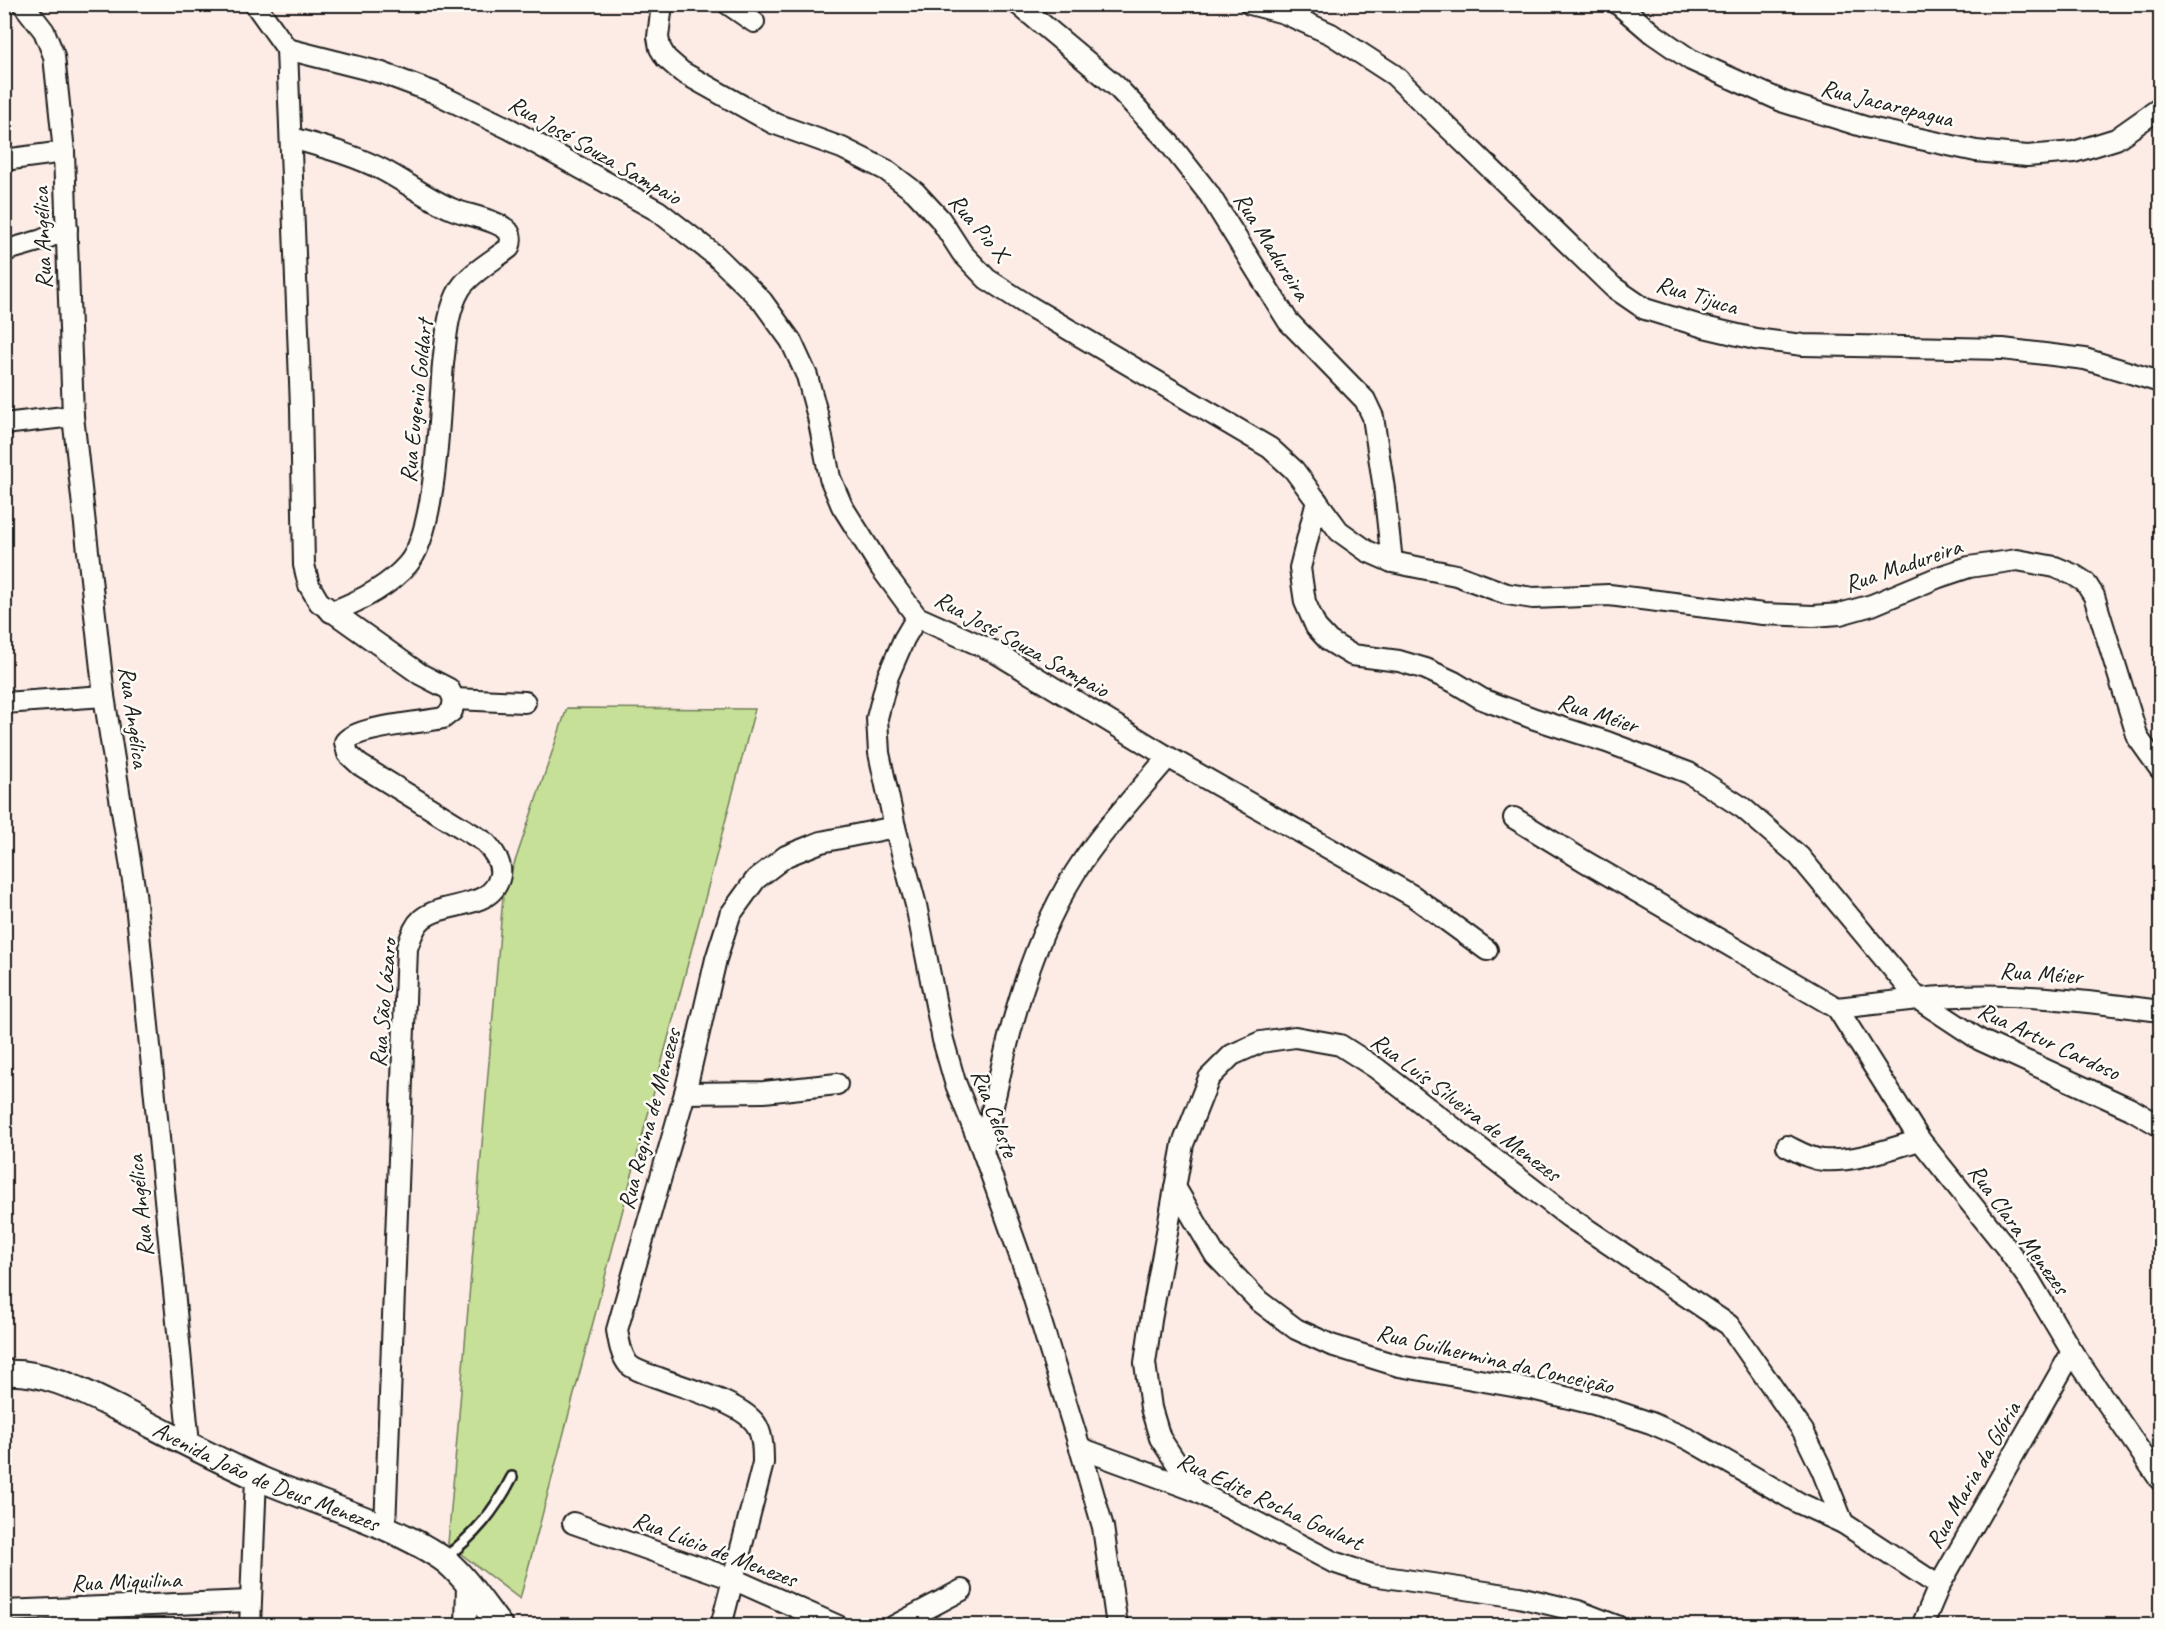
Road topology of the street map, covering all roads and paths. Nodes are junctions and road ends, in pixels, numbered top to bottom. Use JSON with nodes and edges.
{"nodes":[{"id":1,"x":23,"y":4,"type":"edge"},
{"id":2,"x":255,"y":4,"type":"edge"},
{"id":3,"x":662,"y":4,"type":"edge"},
{"id":4,"x":728,"y":4,"type":"edge"},
{"id":5,"x":1018,"y":4,"type":"edge"},
{"id":6,"x":1250,"y":4,"type":"edge"},
{"id":7,"x":1618,"y":4,"type":"edge"},
{"id":8,"x":754,"y":22,"type":"dead end"},
{"id":9,"x":287,"y":49,"type":"junction"},
{"id":10,"x":2160,"y":108,"type":"edge"},
{"id":11,"x":292,"y":138,"type":"junction"},
{"id":12,"x":64,"y":152,"type":"junction"},
{"id":13,"x":4,"y":160,"type":"edge"},
{"id":14,"x":67,"y":229,"type":"junction"},
{"id":15,"x":4,"y":251,"type":"edge"},
{"id":16,"x":2160,"y":382,"type":"edge"},
{"id":17,"x":73,"y":416,"type":"junction"},
{"id":18,"x":4,"y":424,"type":"edge"},
{"id":19,"x":1317,"y":501,"type":"junction"},
{"id":20,"x":1392,"y":562,"type":"junction"},
{"id":21,"x":331,"y":612,"type":"junction"},
{"id":22,"x":917,"y":617,"type":"junction"},
{"id":23,"x":104,"y":696,"type":"junction"},
{"id":24,"x":454,"y":699,"type":"junction"},
{"id":25,"x":525,"y":702,"type":"dead end"},
{"id":26,"x":4,"y":703,"type":"edge"},
{"id":27,"x":1168,"y":757,"type":"junction"},
{"id":28,"x":2160,"y":769,"type":"edge"},
{"id":29,"x":1514,"y":818,"type":"dead end"},
{"id":30,"x":895,"y":827,"type":"junction"},
{"id":31,"x":1487,"y":950,"type":"dead end"},
{"id":32,"x":1918,"y":999,"type":"junction"},
{"id":33,"x":1837,"y":1008,"type":"junction"},
{"id":34,"x":2160,"y":1011,"type":"edge"},
{"id":35,"x":837,"y":1084,"type":"dead end"},
{"id":36,"x":685,"y":1094,"type":"junction"},
{"id":37,"x":2160,"y":1126,"type":"edge"},
{"id":38,"x":1920,"y":1140,"type":"junction"},
{"id":39,"x":1787,"y":1146,"type":"dead end"},
{"id":40,"x":983,"y":1152,"type":"junction"},
{"id":41,"x":1175,"y":1187,"type":"junction"},
{"id":42,"x":2072,"y":1352,"type":"junction"},
{"id":43,"x":4,"y":1372,"type":"edge"},
{"id":44,"x":189,"y":1444,"type":"junction"},
{"id":45,"x":1080,"y":1448,"type":"junction"},
{"id":46,"x":256,"y":1477,"type":"junction"},
{"id":47,"x":512,"y":1477,"type":"dead end"},
{"id":48,"x":2160,"y":1480,"type":"edge"},
{"id":49,"x":1194,"y":1490,"type":"junction"},
{"id":50,"x":573,"y":1523,"type":"dead end"},
{"id":51,"x":1843,"y":1523,"type":"junction"},
{"id":52,"x":385,"y":1528,"type":"junction"},
{"id":53,"x":443,"y":1559,"type":"junction"},
{"id":54,"x":733,"y":1579,"type":"junction"},
{"id":55,"x":467,"y":1584,"type":"junction"},
{"id":56,"x":1939,"y":1586,"type":"junction"},
{"id":57,"x":962,"y":1590,"type":"dead end"},
{"id":58,"x":250,"y":1601,"type":"junction"},
{"id":59,"x":4,"y":1611,"type":"edge"},
{"id":60,"x":32,"y":1618,"type":"edge"},
{"id":61,"x":250,"y":1626,"type":"edge"},
{"id":62,"x":466,"y":1626,"type":"edge"},
{"id":63,"x":500,"y":1626,"type":"edge"},
{"id":64,"x":721,"y":1626,"type":"edge"},
{"id":65,"x":838,"y":1626,"type":"edge"},
{"id":66,"x":894,"y":1626,"type":"edge"},
{"id":67,"x":1118,"y":1626,"type":"edge"},
{"id":68,"x":1617,"y":1626,"type":"edge"},
{"id":69,"x":1922,"y":1626,"type":"edge"}],
"edges":[{"from":1,"to":12,"type":"street","name":"Rua Angélica"},
{"from":2,"to":9,"type":"street"},
{"from":3,"to":19,"type":"street","name":"Rua Pio X"},
{"from":4,"to":8,"type":"street"},
{"from":5,"to":20,"type":"street","name":"Rua Madureira"},
{"from":6,"to":16,"type":"street","name":"Rua Tijuca"},
{"from":7,"to":10,"type":"street","name":"Rua Jacarepagua"},
{"from":9,"to":11,"type":"street"},
{"from":9,"to":22,"type":"street","name":"Rua José Souza Sampaio"},
{"from":11,"to":21,"type":"street"},
{"from":11,"to":21,"type":"street","name":"Rua Eugenio Goldart"},
{"from":12,"to":13,"type":"street"},
{"from":12,"to":14,"type":"street","name":"Rua Angélica"},
{"from":14,"to":15,"type":"street"},
{"from":14,"to":17,"type":"street","name":"Rua Angélica"},
{"from":17,"to":18,"type":"street"},
{"from":17,"to":23,"type":"street","name":"Rua Angélica"},
{"from":19,"to":20,"type":"street","name":"Rua Madureira"},
{"from":19,"to":32,"type":"street","name":"Rua Méier"},
{"from":20,"to":28,"type":"street","name":"Rua Madureira"},
{"from":21,"to":24,"type":"street"},
{"from":22,"to":27,"type":"street","name":"Rua José Souza Sampaio"},
{"from":22,"to":30,"type":"street","name":"Rua Celeste"},
{"from":23,"to":26,"type":"street"},
{"from":23,"to":44,"type":"street","name":"Rua Angélica"},
{"from":24,"to":25,"type":"street"},
{"from":24,"to":52,"type":"street","name":"Rua São Lázaro"},
{"from":27,"to":31,"type":"street","name":"Rua José Souza Sampaio"},
{"from":27,"to":40,"type":"street"},
{"from":29,"to":33,"type":"street"},
{"from":30,"to":36,"type":"street","name":"Rua Regina de Menezes"},
{"from":30,"to":40,"type":"street","name":"Rua Celeste"},
{"from":32,"to":33,"type":"street","name":"Rua Méier"},
{"from":32,"to":34,"type":"street","name":"Rua Méier"},
{"from":32,"to":37,"type":"street","name":"Rua Artur Cardoso"},
{"from":33,"to":38,"type":"street","name":"Rua Clara Menezes"},
{"from":35,"to":36,"type":"street"},
{"from":36,"to":54,"type":"street","name":"Rua Regina de Menezes"},
{"from":38,"to":39,"type":"street"},
{"from":38,"to":42,"type":"street","name":"Rua Clara Menezes"},
{"from":40,"to":45,"type":"street","name":"Rua Celeste"},
{"from":41,"to":49,"type":"street","name":"Rua Luís Silveira de Menezes"},
{"from":41,"to":51,"type":"street","name":"Rua Guilhermina da Conceição"},
{"from":41,"to":51,"type":"street","name":"Rua Luís Silveira de Menezes"},
{"from":42,"to":48,"type":"street","name":"Rua Clara Menezes"},
{"from":42,"to":56,"type":"street","name":"Rua Maria da Glória"},
{"from":43,"to":44,"type":"street","name":"Avenida João de Deus Menezes"},
{"from":44,"to":46,"type":"street","name":"Avenida João de Deus Menezes"},
{"from":45,"to":49,"type":"street","name":"Rua Edite Rocha Goulart"},
{"from":45,"to":67,"type":"street","name":"Rua Celeste"},
{"from":46,"to":52,"type":"street","name":"Avenida João de Deus Menezes"},
{"from":46,"to":58,"type":"street"},
{"from":47,"to":53,"type":"lane"},
{"from":49,"to":68,"type":"street","name":"Rua Edite Rocha Goulart"},
{"from":50,"to":54,"type":"street","name":"Rua Lúcio de Menezes"},
{"from":51,"to":56,"type":"street","name":"Rua Guilhermina da Conceição"},
{"from":52,"to":53,"type":"street","name":"Avenida João de Deus Menezes"},
{"from":53,"to":55,"type":"street","name":"Avenida João de Deus Menezes"},
{"from":54,"to":64,"type":"street"},
{"from":54,"to":65,"type":"street","name":"Rua Lúcio de Menezes"},
{"from":55,"to":62,"type":"street"},
{"from":55,"to":63,"type":"street","name":"Avenida João de Deus Menezes"},
{"from":56,"to":69,"type":"street","name":"Rua Maria da Glória"},
{"from":57,"to":66,"type":"street"},
{"from":58,"to":60,"type":"street","name":"Rua Miquilina"},
{"from":58,"to":61,"type":"street"},
{"from":59,"to":60,"type":"street","name":"Rua Miquilina"}]}
